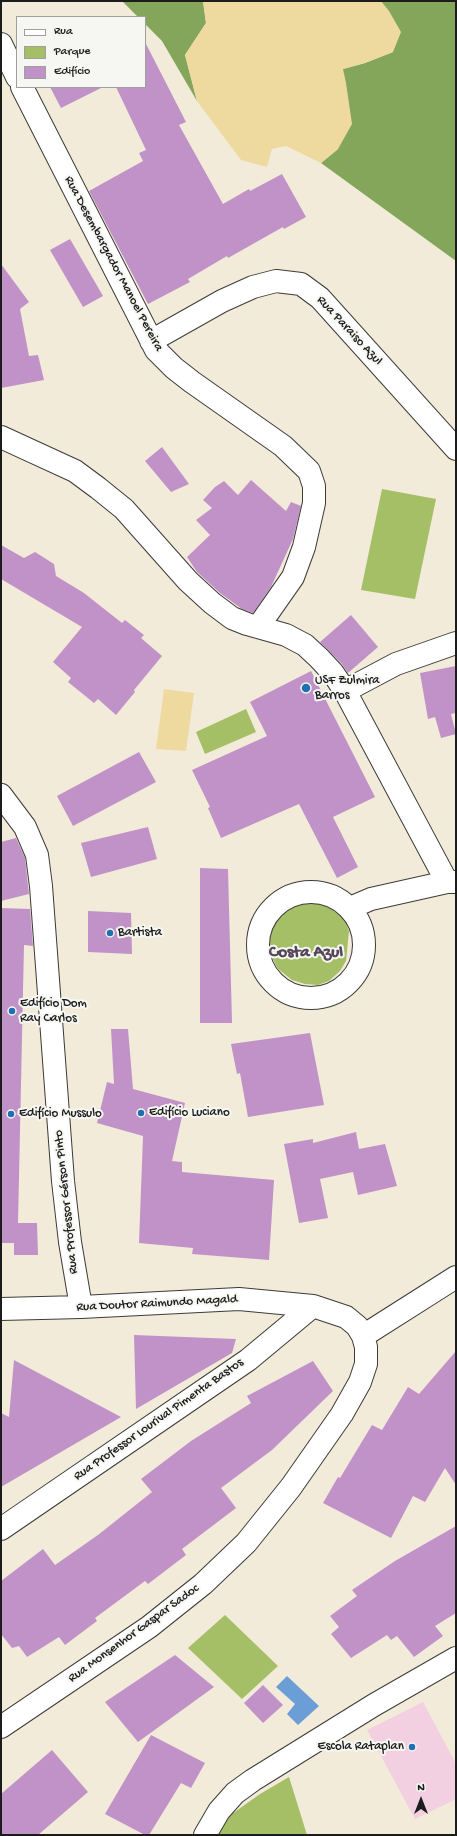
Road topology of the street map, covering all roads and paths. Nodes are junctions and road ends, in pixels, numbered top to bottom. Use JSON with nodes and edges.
{"nodes":[{"id":1,"x":1,"y":44,"type":"edge"},
{"id":2,"x":16,"y":75,"type":"edge"},
{"id":3,"x":23,"y":88,"type":"edge"},
{"id":4,"x":151,"y":340,"type":"junction"},
{"id":5,"x":1,"y":437,"type":"edge"},
{"id":6,"x":456,"y":449,"type":"edge"},
{"id":7,"x":258,"y":627,"type":"junction"},
{"id":8,"x":456,"y":642,"type":"edge"},
{"id":9,"x":345,"y":691,"type":"junction"},
{"id":10,"x":1,"y":795,"type":"edge"},
{"id":11,"x":452,"y":882,"type":"edge"},
{"id":12,"x":350,"y":908,"type":"junction"},
{"id":13,"x":456,"y":1277,"type":"edge"},
{"id":14,"x":313,"y":1306,"type":"junction"},
{"id":15,"x":81,"y":1307,"type":"junction"},
{"id":16,"x":1,"y":1309,"type":"edge"},
{"id":17,"x":363,"y":1336,"type":"junction"},
{"id":18,"x":1,"y":1530,"type":"edge"},
{"id":19,"x":456,"y":1658,"type":"edge"},
{"id":20,"x":1,"y":1727,"type":"edge"},
{"id":21,"x":205,"y":1835,"type":"edge"}],
"edges":[{"from":1,"to":2,"type":"street"},
{"from":3,"to":4,"type":"street","name":"Rua Desembargador Manoel Pereira"},
{"from":4,"to":6,"type":"street","name":"Rua Paraiso Azul"},
{"from":4,"to":7,"type":"street","name":"Rua Desembargador Manoel Pereira"},
{"from":5,"to":7,"type":"street"},
{"from":7,"to":9,"type":"street"},
{"from":8,"to":9,"type":"street"},
{"from":9,"to":11,"type":"street"},
{"from":10,"to":15,"type":"street","name":"Rua Professor Gérson Pinto"},
{"from":11,"to":12,"type":"street"},
{"from":12,"to":12,"type":"street"},
{"from":13,"to":17,"type":"street"},
{"from":14,"to":15,"type":"street","name":"Rua Doutor Raimundo Magald"},
{"from":14,"to":17,"type":"street"},
{"from":14,"to":18,"type":"street","name":"Rua Professor Lourival Pimenta Bastos"},
{"from":15,"to":16,"type":"street","name":"Rua Doutor Raimundo Magald"},
{"from":17,"to":20,"type":"street","name":"Rua Monsenhor Gaspar Sadoc"},
{"from":19,"to":21,"type":"street"}]}
